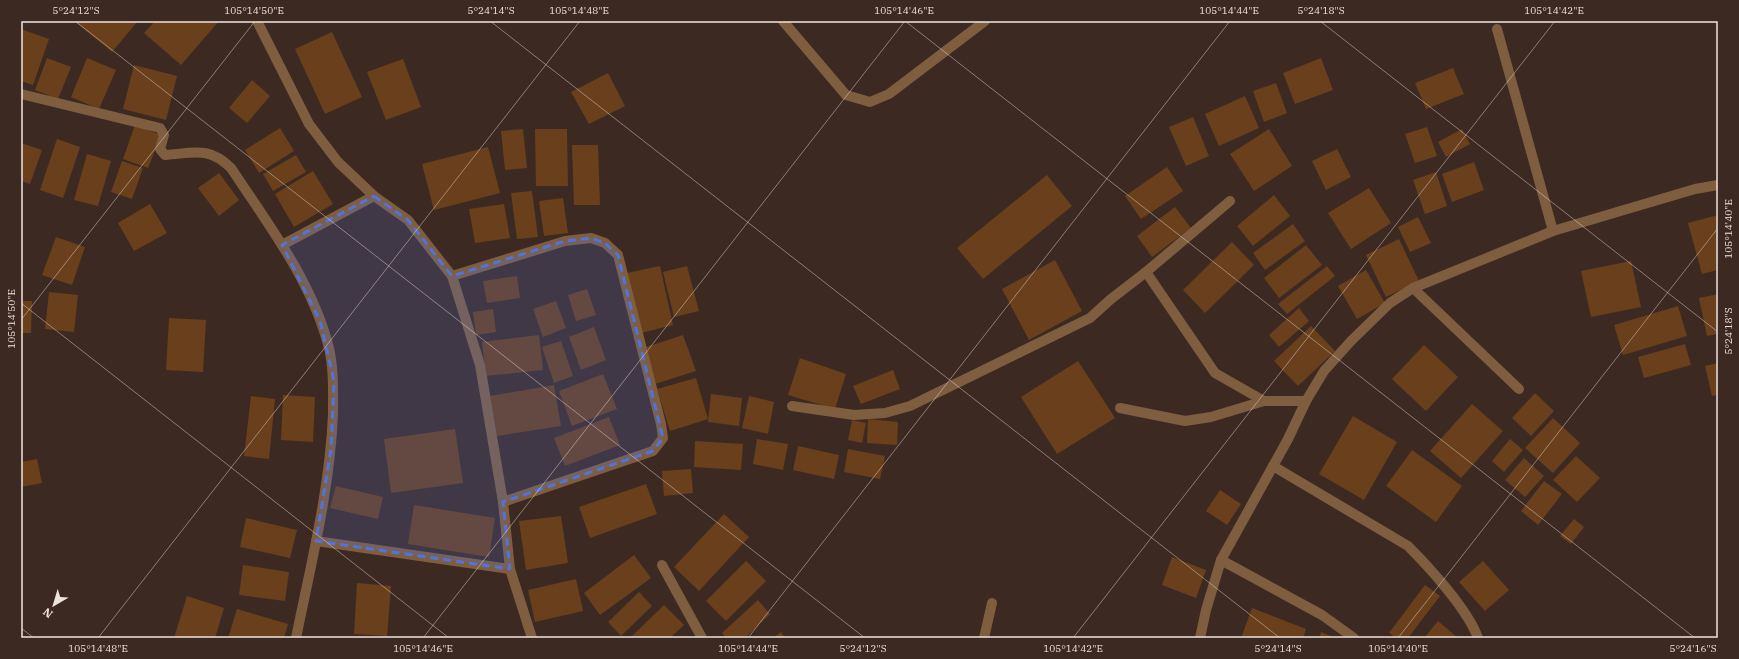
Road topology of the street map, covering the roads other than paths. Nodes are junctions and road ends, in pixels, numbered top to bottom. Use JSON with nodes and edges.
{"nodes":[{"id":1,"x":257,"y":21,"type":"edge"},
{"id":2,"x":783,"y":21,"type":"edge"},
{"id":3,"x":985,"y":21,"type":"edge"},
{"id":4,"x":1497,"y":29,"type":"dead end"},
{"id":5,"x":21,"y":94,"type":"edge"},
{"id":6,"x":1718,"y":185,"type":"edge"},
{"id":7,"x":374,"y":196,"type":"junction"},
{"id":8,"x":1230,"y":201,"type":"dead end"},
{"id":9,"x":1554,"y":232,"type":"junction"},
{"id":10,"x":282,"y":245,"type":"junction"},
{"id":11,"x":1146,"y":272,"type":"junction"},
{"id":12,"x":452,"y":276,"type":"junction"},
{"id":13,"x":1413,"y":288,"type":"junction"},
{"id":14,"x":1519,"y":389,"type":"dead end"},
{"id":15,"x":1264,"y":401,"type":"junction"},
{"id":16,"x":1306,"y":401,"type":"junction"},
{"id":17,"x":792,"y":406,"type":"dead end"},
{"id":18,"x":1120,"y":408,"type":"dead end"},
{"id":19,"x":1273,"y":466,"type":"junction"},
{"id":20,"x":503,"y":502,"type":"junction"},
{"id":21,"x":316,"y":541,"type":"junction"},
{"id":22,"x":1220,"y":560,"type":"junction"},
{"id":23,"x":662,"y":565,"type":"dead end"},
{"id":24,"x":510,"y":569,"type":"junction"},
{"id":25,"x":992,"y":603,"type":"dead end"},
{"id":26,"x":296,"y":638,"type":"edge"},
{"id":27,"x":532,"y":638,"type":"edge"},
{"id":28,"x":702,"y":638,"type":"edge"},
{"id":29,"x":984,"y":638,"type":"edge"},
{"id":30,"x":1200,"y":638,"type":"edge"},
{"id":31,"x":1354,"y":638,"type":"edge"},
{"id":32,"x":1478,"y":638,"type":"edge"}],
"edges":[{"from":1,"to":7,"type":"street"},
{"from":2,"to":3,"type":"street"},
{"from":4,"to":9,"type":"street"},
{"from":5,"to":10,"type":"street"},
{"from":6,"to":9,"type":"street"},
{"from":7,"to":10,"type":"street"},
{"from":7,"to":12,"type":"street"},
{"from":8,"to":11,"type":"street"},
{"from":9,"to":13,"type":"street"},
{"from":10,"to":21,"type":"street"},
{"from":11,"to":15,"type":"street"},
{"from":11,"to":17,"type":"street"},
{"from":12,"to":20,"type":"street"},
{"from":12,"to":20,"type":"street"},
{"from":13,"to":14,"type":"street"},
{"from":13,"to":16,"type":"street"},
{"from":15,"to":16,"type":"street"},
{"from":15,"to":18,"type":"street"},
{"from":16,"to":19,"type":"street"},
{"from":19,"to":22,"type":"street"},
{"from":19,"to":32,"type":"street"},
{"from":20,"to":24,"type":"street"},
{"from":21,"to":24,"type":"street"},
{"from":21,"to":26,"type":"street"},
{"from":22,"to":30,"type":"street"},
{"from":22,"to":31,"type":"street"},
{"from":23,"to":28,"type":"street"},
{"from":24,"to":27,"type":"street"},
{"from":25,"to":29,"type":"street"}]}
